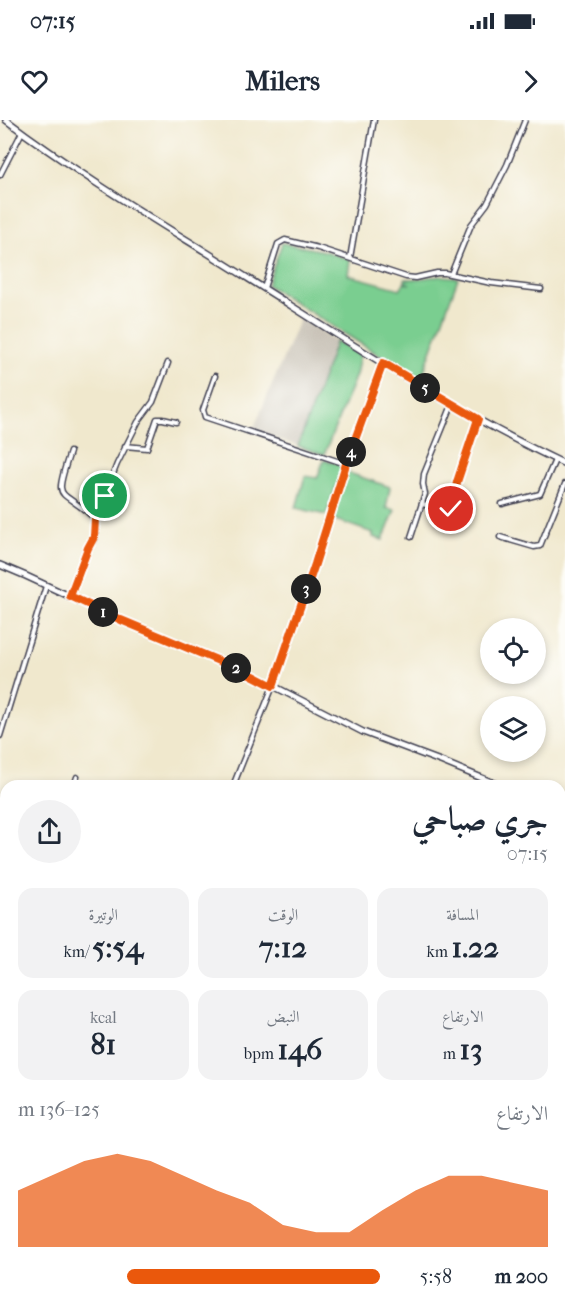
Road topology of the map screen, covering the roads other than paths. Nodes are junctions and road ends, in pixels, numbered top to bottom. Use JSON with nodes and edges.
{"nodes":[{"id":1,"x":6,"y":120,"type":"edge"},
{"id":2,"x":374,"y":120,"type":"edge"},
{"id":3,"x":525,"y":120,"type":"edge"},
{"id":4,"x":22,"y":132,"type":"junction"},
{"id":5,"x":0,"y":175,"type":"edge"},
{"id":6,"x":350,"y":258,"type":"junction"},
{"id":7,"x":451,"y":274,"type":"junction"},
{"id":8,"x":264,"y":288,"type":"junction"},
{"id":9,"x":541,"y":289,"type":"dead end"},
{"id":10,"x":168,"y":363,"type":"dead end"},
{"id":11,"x":383,"y":363,"type":"junction"},
{"id":12,"x":215,"y":376,"type":"dead end"},
{"id":13,"x":452,"y":405,"type":"junction"},
{"id":14,"x":478,"y":419,"type":"junction"},
{"id":15,"x":176,"y":422,"type":"dead end"},
{"id":16,"x":125,"y":446,"type":"junction"},
{"id":17,"x":70,"y":452,"type":"dead end"},
{"id":18,"x":555,"y":460,"type":"junction"},
{"id":19,"x":346,"y":464,"type":"junction"},
{"id":20,"x":565,"y":464,"type":"edge"},
{"id":21,"x":565,"y":484,"type":"edge"},
{"id":22,"x":422,"y":504,"type":"junction"},
{"id":23,"x":502,"y":504,"type":"dead end"},
{"id":24,"x":95,"y":519,"type":"junction"},
{"id":25,"x":411,"y":537,"type":"dead end"},
{"id":26,"x":500,"y":537,"type":"dead end"},
{"id":27,"x":0,"y":566,"type":"edge"},
{"id":28,"x":46,"y":585,"type":"junction"},
{"id":29,"x":70,"y":596,"type":"junction"},
{"id":30,"x":273,"y":686,"type":"junction"},
{"id":31,"x":0,"y":736,"type":"edge"},
{"id":32,"x":77,"y":777,"type":"dead end"},
{"id":33,"x":76,"y":780,"type":"edge"},
{"id":34,"x":235,"y":780,"type":"edge"},
{"id":35,"x":486,"y":780,"type":"edge"}],
"edges":[{"from":1,"to":4,"type":"street"},
{"from":2,"to":6,"type":"street"},
{"from":3,"to":7,"type":"street"},
{"from":4,"to":5,"type":"street"},
{"from":4,"to":8,"type":"street"},
{"from":6,"to":7,"type":"street"},
{"from":6,"to":8,"type":"street"},
{"from":7,"to":9,"type":"street"},
{"from":8,"to":11,"type":"street"},
{"from":10,"to":16,"type":"street"},
{"from":11,"to":13,"type":"street"},
{"from":11,"to":19,"type":"street"},
{"from":12,"to":19,"type":"street"},
{"from":13,"to":14,"type":"street"},
{"from":13,"to":22,"type":"street"},
{"from":14,"to":18,"type":"street"},
{"from":14,"to":22,"type":"street"},
{"from":15,"to":16,"type":"street"},
{"from":16,"to":24,"type":"street"},
{"from":17,"to":24,"type":"street"},
{"from":18,"to":20,"type":"street"},
{"from":18,"to":23,"type":"street"},
{"from":19,"to":30,"type":"street"},
{"from":21,"to":26,"type":"street"},
{"from":22,"to":25,"type":"street"},
{"from":24,"to":29,"type":"street"},
{"from":27,"to":28,"type":"street"},
{"from":28,"to":29,"type":"street"},
{"from":28,"to":31,"type":"street"},
{"from":29,"to":30,"type":"street"},
{"from":30,"to":34,"type":"street"},
{"from":30,"to":35,"type":"street"},
{"from":32,"to":33,"type":"street"}]}
